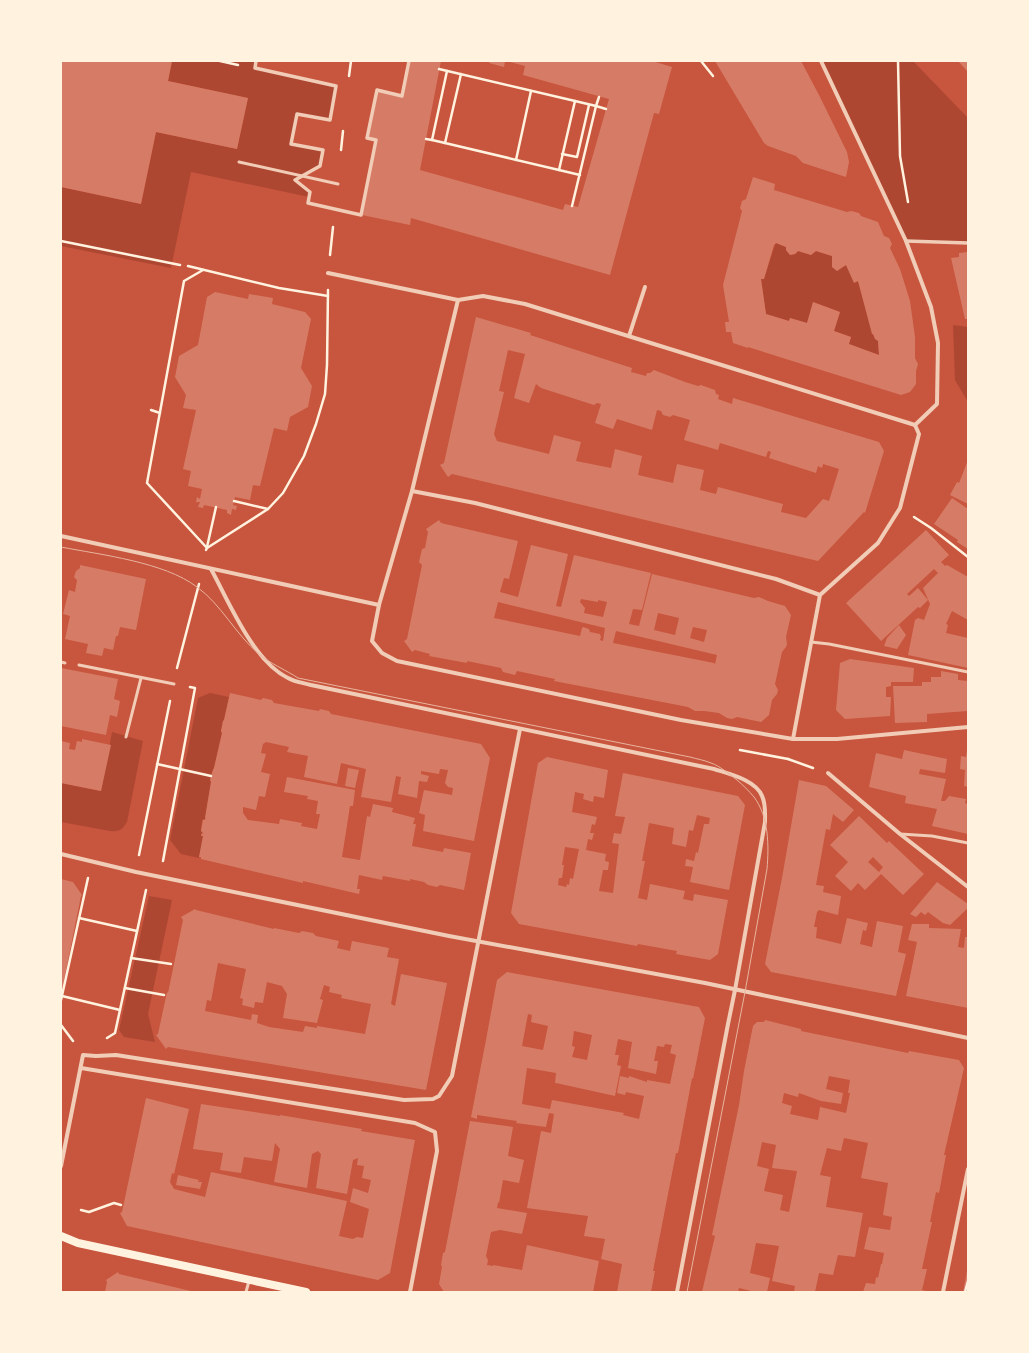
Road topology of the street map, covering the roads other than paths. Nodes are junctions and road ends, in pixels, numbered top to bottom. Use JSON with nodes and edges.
{"nodes":[{"id":1,"x":256,"y":61,"type":"edge"},
{"id":2,"x":410,"y":61,"type":"edge"},
{"id":3,"x":821,"y":61,"type":"edge"},
{"id":4,"x":239,"y":162,"type":"dead end"},
{"id":5,"x":338,"y":184,"type":"dead end"},
{"id":6,"x":906,"y":241,"type":"junction"},
{"id":7,"x":968,"y":242,"type":"edge"},
{"id":8,"x":328,"y":273,"type":"road end"},
{"id":9,"x":646,"y":287,"type":"dead end"},
{"id":10,"x":458,"y":300,"type":"junction"},
{"id":11,"x":629,"y":336,"type":"junction"},
{"id":12,"x":915,"y":425,"type":"junction"},
{"id":13,"x":412,"y":491,"type":"junction"},
{"id":14,"x":61,"y":536,"type":"edge"},
{"id":15,"x":211,"y":569,"type":"junction"},
{"id":16,"x":820,"y":595,"type":"junction"},
{"id":17,"x":379,"y":605,"type":"junction"},
{"id":18,"x":811,"y":642,"type":"junction"},
{"id":19,"x":79,"y":665,"type":"dead end"},
{"id":20,"x":968,"y":672,"type":"edge"},
{"id":21,"x":141,"y":678,"type":"junction"},
{"id":22,"x":174,"y":684,"type":"road end"},
{"id":23,"x":968,"y":727,"type":"edge"},
{"id":24,"x":520,"y":729,"type":"junction"},
{"id":25,"x":126,"y":737,"type":"dead end"},
{"id":26,"x":793,"y":739,"type":"junction"},
{"id":27,"x":828,"y":773,"type":"road end"},
{"id":28,"x":900,"y":834,"type":"junction"},
{"id":29,"x":968,"y":843,"type":"edge"},
{"id":30,"x":61,"y":854,"type":"edge"},
{"id":31,"x":968,"y":887,"type":"edge"},
{"id":32,"x":478,"y":941,"type":"junction"},
{"id":33,"x":735,"y":990,"type":"junction"},
{"id":34,"x":968,"y":1038,"type":"edge"},
{"id":35,"x":81,"y":1068,"type":"junction"},
{"id":36,"x":61,"y":1166,"type":"edge"},
{"id":37,"x":968,"y":1169,"type":"edge"},
{"id":38,"x":61,"y":1236,"type":"edge"},
{"id":39,"x":249,"y":1279,"type":"junction"},
{"id":40,"x":246,"y":1292,"type":"edge"},
{"id":41,"x":306,"y":1292,"type":"edge"},
{"id":42,"x":410,"y":1292,"type":"edge"},
{"id":43,"x":677,"y":1292,"type":"edge"},
{"id":44,"x":943,"y":1292,"type":"edge"}],
"edges":[{"from":1,"to":2,"type":"street"},
{"from":3,"to":6,"type":"street"},
{"from":4,"to":5,"type":"lane"},
{"from":6,"to":7,"type":"street"},
{"from":6,"to":12,"type":"street"},
{"from":8,"to":10,"type":"street"},
{"from":9,"to":11,"type":"street"},
{"from":10,"to":11,"type":"street"},
{"from":10,"to":13,"type":"street"},
{"from":11,"to":12,"type":"street"},
{"from":12,"to":16,"type":"street"},
{"from":13,"to":16,"type":"street"},
{"from":13,"to":17,"type":"street"},
{"from":14,"to":15,"type":"street"},
{"from":15,"to":17,"type":"street"},
{"from":15,"to":24,"type":"street"},
{"from":16,"to":18,"type":"street"},
{"from":17,"to":26,"type":"street"},
{"from":18,"to":20,"type":"lane"},
{"from":18,"to":26,"type":"street"},
{"from":19,"to":21,"type":"lane"},
{"from":21,"to":22,"type":"lane"},
{"from":21,"to":25,"type":"lane"},
{"from":23,"to":26,"type":"street"},
{"from":24,"to":32,"type":"street"},
{"from":24,"to":33,"type":"street"},
{"from":27,"to":28,"type":"street"},
{"from":28,"to":29,"type":"lane"},
{"from":28,"to":31,"type":"street"},
{"from":30,"to":32,"type":"street"},
{"from":32,"to":33,"type":"street"},
{"from":32,"to":35,"type":"street"},
{"from":33,"to":34,"type":"street"},
{"from":33,"to":43,"type":"street"},
{"from":35,"to":36,"type":"street"},
{"from":35,"to":42,"type":"street"},
{"from":37,"to":44,"type":"street"},
{"from":38,"to":39,"type":"main road"},
{"from":39,"to":40,"type":"lane"},
{"from":39,"to":41,"type":"main road"}]}
